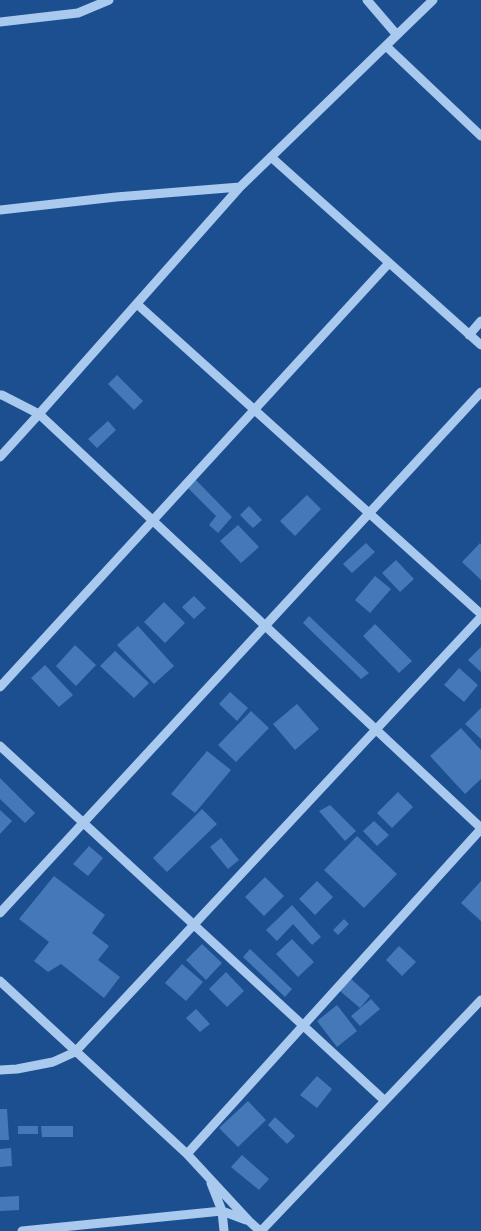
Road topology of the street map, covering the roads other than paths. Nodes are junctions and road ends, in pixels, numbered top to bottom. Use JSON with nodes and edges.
{"nodes":[{"id":1,"x":86,"y":0,"type":"edge"},
{"id":2,"x":109,"y":0,"type":"edge"},
{"id":3,"x":366,"y":0,"type":"edge"},
{"id":4,"x":433,"y":0,"type":"edge"},
{"id":5,"x":78,"y":13,"type":"junction"},
{"id":6,"x":0,"y":22,"type":"edge"},
{"id":7,"x":397,"y":35,"type":"junction"},
{"id":8,"x":386,"y":46,"type":"junction"},
{"id":9,"x":481,"y":136,"type":"edge"},
{"id":10,"x":271,"y":157,"type":"junction"},
{"id":11,"x":240,"y":188,"type":"junction"},
{"id":12,"x":0,"y":210,"type":"edge"},
{"id":13,"x":390,"y":263,"type":"junction"},
{"id":14,"x":137,"y":304,"type":"junction"},
{"id":15,"x":481,"y":322,"type":"edge"},
{"id":16,"x":469,"y":335,"type":"junction"},
{"id":17,"x":481,"y":346,"type":"edge"},
{"id":18,"x":481,"y":392,"type":"edge"},
{"id":19,"x":0,"y":395,"type":"edge"},
{"id":20,"x":255,"y":410,"type":"junction"},
{"id":21,"x":39,"y":414,"type":"junction"},
{"id":22,"x":0,"y":457,"type":"edge"},
{"id":23,"x":369,"y":513,"type":"junction"},
{"id":24,"x":153,"y":521,"type":"junction"},
{"id":25,"x":481,"y":615,"type":"edge"},
{"id":26,"x":265,"y":626,"type":"junction"},
{"id":27,"x":0,"y":687,"type":"edge"},
{"id":28,"x":376,"y":729,"type":"junction"},
{"id":29,"x":0,"y":746,"type":"edge"},
{"id":30,"x":83,"y":823,"type":"junction"},
{"id":31,"x":481,"y":829,"type":"edge"},
{"id":32,"x":0,"y":913,"type":"edge"},
{"id":33,"x":194,"y":925,"type":"junction"},
{"id":34,"x":0,"y":981,"type":"edge"},
{"id":35,"x":481,"y":1000,"type":"edge"},
{"id":36,"x":303,"y":1025,"type":"junction"},
{"id":37,"x":76,"y":1052,"type":"junction"},
{"id":38,"x":0,"y":1070,"type":"edge"},
{"id":39,"x":385,"y":1101,"type":"junction"},
{"id":40,"x":187,"y":1154,"type":"junction"},
{"id":41,"x":208,"y":1177,"type":"junction"},
{"id":42,"x":222,"y":1211,"type":"junction"},
{"id":43,"x":249,"y":1221,"type":"junction"},
{"id":44,"x":22,"y":1231,"type":"edge"},
{"id":45,"x":224,"y":1231,"type":"edge"},
{"id":46,"x":261,"y":1231,"type":"edge"}],
"edges":[{"from":1,"to":5,"type":"street"},
{"from":2,"to":5,"type":"street"},
{"from":3,"to":7,"type":"street"},
{"from":4,"to":7,"type":"street"},
{"from":5,"to":6,"type":"street"},
{"from":7,"to":8,"type":"street"},
{"from":8,"to":9,"type":"street"},
{"from":8,"to":10,"type":"street"},
{"from":10,"to":11,"type":"street"},
{"from":10,"to":13,"type":"street"},
{"from":11,"to":12,"type":"street"},
{"from":11,"to":14,"type":"street"},
{"from":13,"to":16,"type":"street"},
{"from":13,"to":20,"type":"street"},
{"from":14,"to":20,"type":"street"},
{"from":14,"to":21,"type":"street"},
{"from":15,"to":16,"type":"street"},
{"from":16,"to":17,"type":"street"},
{"from":18,"to":23,"type":"street"},
{"from":19,"to":21,"type":"street"},
{"from":20,"to":23,"type":"street"},
{"from":20,"to":24,"type":"street"},
{"from":21,"to":22,"type":"street"},
{"from":21,"to":24,"type":"street"},
{"from":23,"to":25,"type":"street"},
{"from":23,"to":26,"type":"street"},
{"from":24,"to":26,"type":"street"},
{"from":24,"to":27,"type":"street"},
{"from":25,"to":28,"type":"street"},
{"from":26,"to":28,"type":"street"},
{"from":26,"to":30,"type":"street"},
{"from":28,"to":31,"type":"street"},
{"from":28,"to":33,"type":"street"},
{"from":29,"to":30,"type":"street"},
{"from":30,"to":32,"type":"street"},
{"from":30,"to":33,"type":"street"},
{"from":31,"to":36,"type":"street"},
{"from":33,"to":36,"type":"street"},
{"from":33,"to":37,"type":"street"},
{"from":34,"to":37,"type":"street"},
{"from":35,"to":39,"type":"street"},
{"from":36,"to":39,"type":"street"},
{"from":36,"to":40,"type":"street"},
{"from":37,"to":38,"type":"street"},
{"from":37,"to":40,"type":"street"},
{"from":39,"to":46,"type":"street"},
{"from":40,"to":41,"type":"street"},
{"from":41,"to":42,"type":"street"},
{"from":41,"to":43,"type":"street"},
{"from":42,"to":43,"type":"street"},
{"from":42,"to":44,"type":"street"},
{"from":42,"to":45,"type":"street"},
{"from":43,"to":46,"type":"street"}]}
